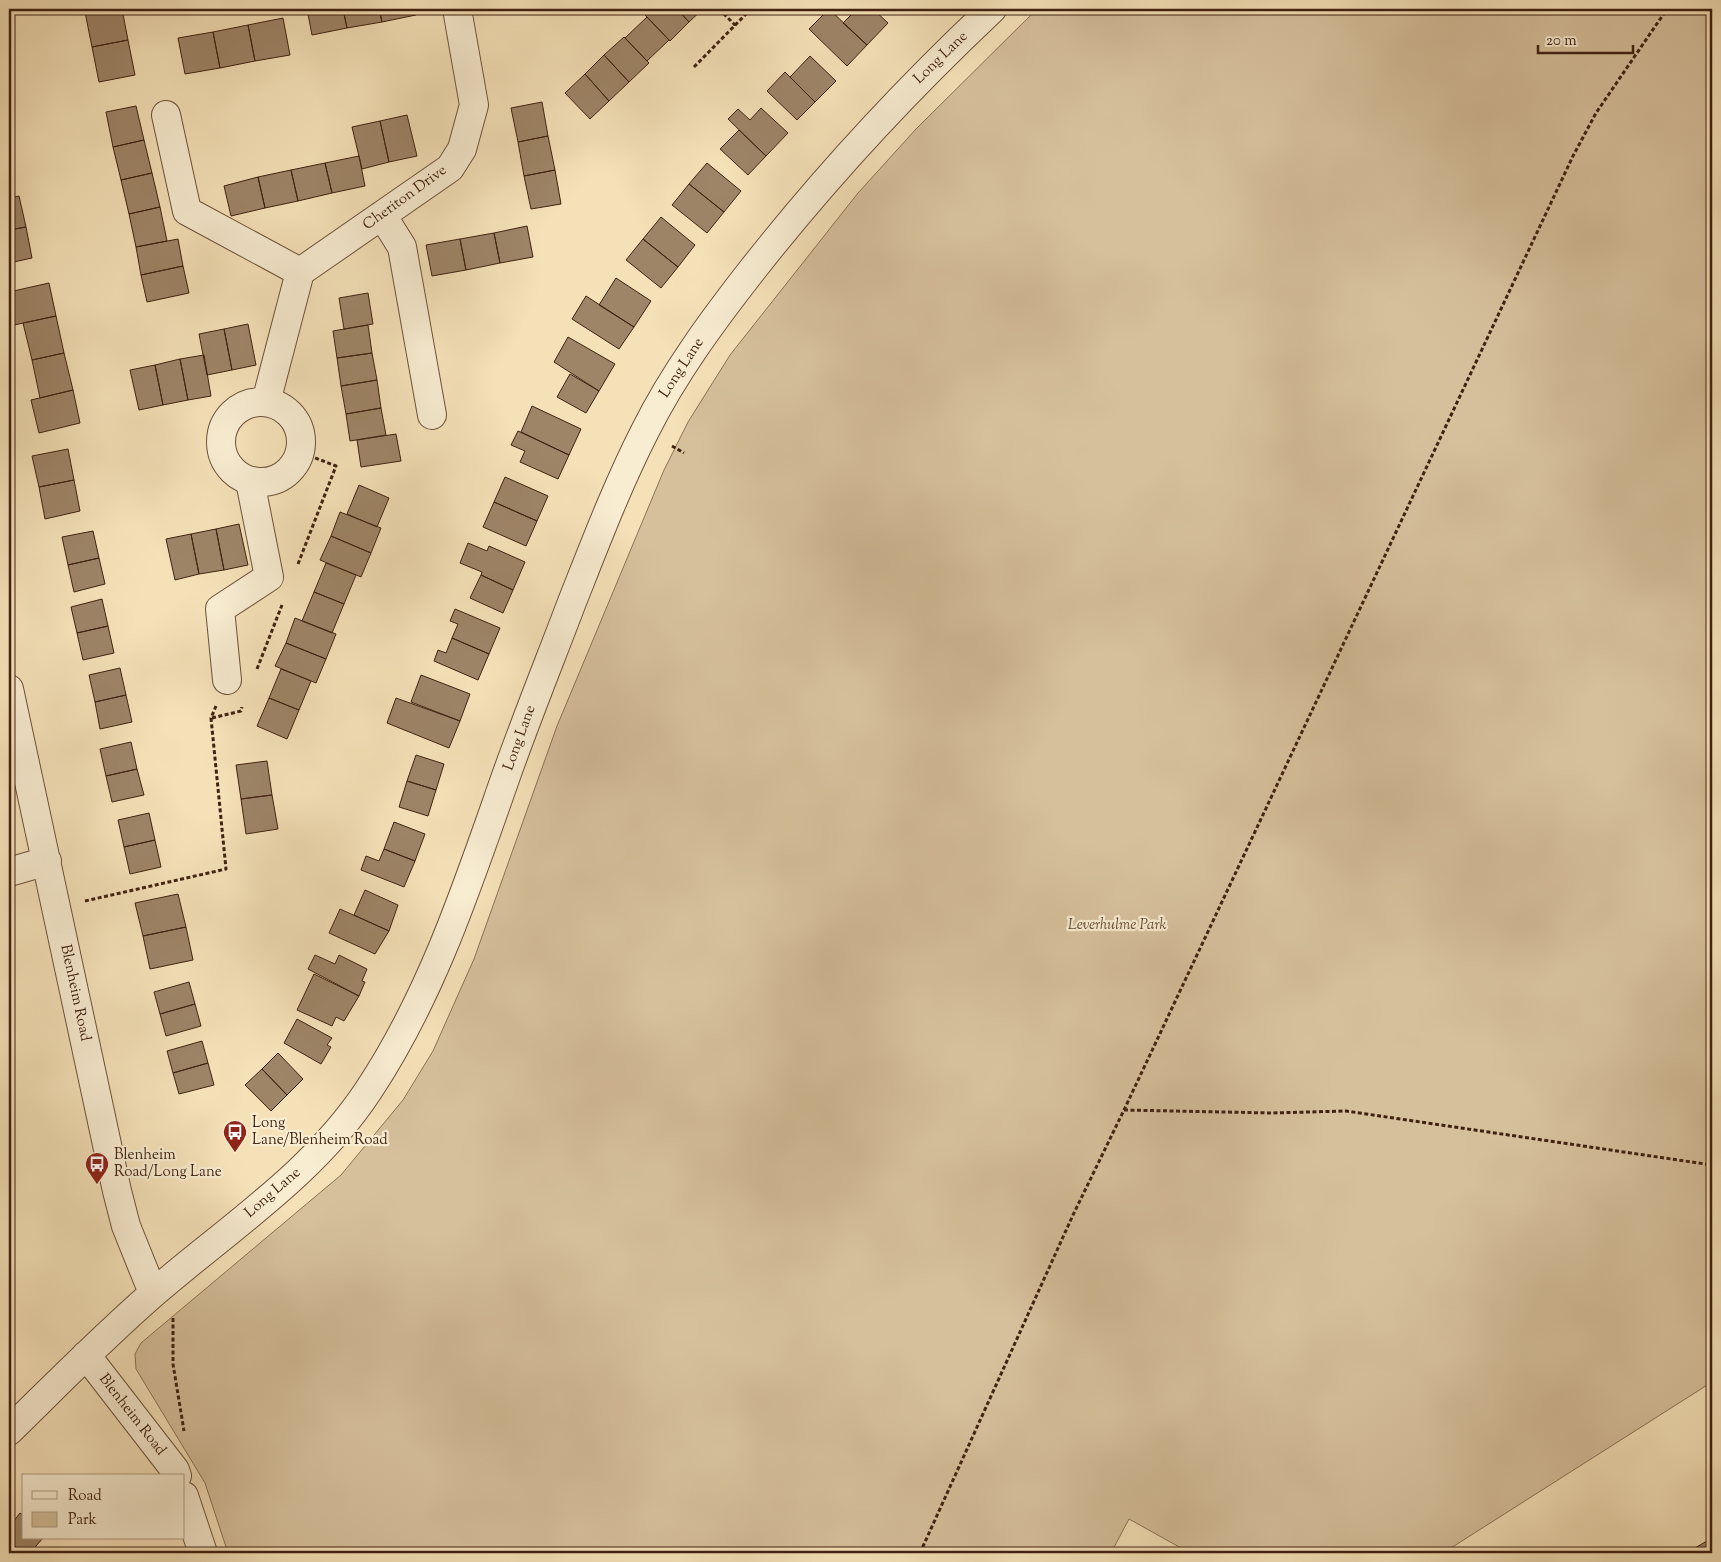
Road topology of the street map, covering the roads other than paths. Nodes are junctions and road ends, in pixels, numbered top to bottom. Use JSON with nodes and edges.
{"nodes":[{"id":1,"x":457,"y":9,"type":"edge"},
{"id":2,"x":992,"y":9,"type":"edge"},
{"id":3,"x":166,"y":115,"type":"dead end"},
{"id":4,"x":382,"y":215,"type":"junction"},
{"id":5,"x":300,"y":272,"type":"junction"},
{"id":6,"x":266,"y":402,"type":"junction"},
{"id":7,"x":432,"y":415,"type":"dead end"},
{"id":8,"x":250,"y":481,"type":"junction"},
{"id":9,"x":227,"y":680,"type":"road end"},
{"id":10,"x":9,"y":689,"type":"edge"},
{"id":11,"x":47,"y":861,"type":"junction"},
{"id":12,"x":9,"y":872,"type":"edge"},
{"id":13,"x":154,"y":1293,"type":"junction"},
{"id":14,"x":86,"y":1356,"type":"junction"},
{"id":15,"x":9,"y":1431,"type":"edge"},
{"id":16,"x":176,"y":1473,"type":"edge"},
{"id":17,"x":185,"y":1499,"type":"edge"},
{"id":18,"x":203,"y":1553,"type":"edge"}],
"edges":[{"from":1,"to":4,"type":"street","name":"Cheriton Drive"},
{"from":2,"to":13,"type":"street","name":"Long Lane"},
{"from":3,"to":5,"type":"street"},
{"from":4,"to":5,"type":"street","name":"Cheriton Drive"},
{"from":4,"to":7,"type":"street"},
{"from":5,"to":6,"type":"street"},
{"from":6,"to":8,"type":"street"},
{"from":6,"to":8,"type":"street"},
{"from":8,"to":9,"type":"street"},
{"from":10,"to":11,"type":"street","name":"Blenheim Road"},
{"from":11,"to":12,"type":"street"},
{"from":11,"to":13,"type":"street","name":"Blenheim Road"},
{"from":13,"to":14,"type":"street","name":"Long Lane"},
{"from":14,"to":15,"type":"street","name":"Long Lane"},
{"from":14,"to":16,"type":"street","name":"Blenheim Road"},
{"from":17,"to":18,"type":"street"}]}
